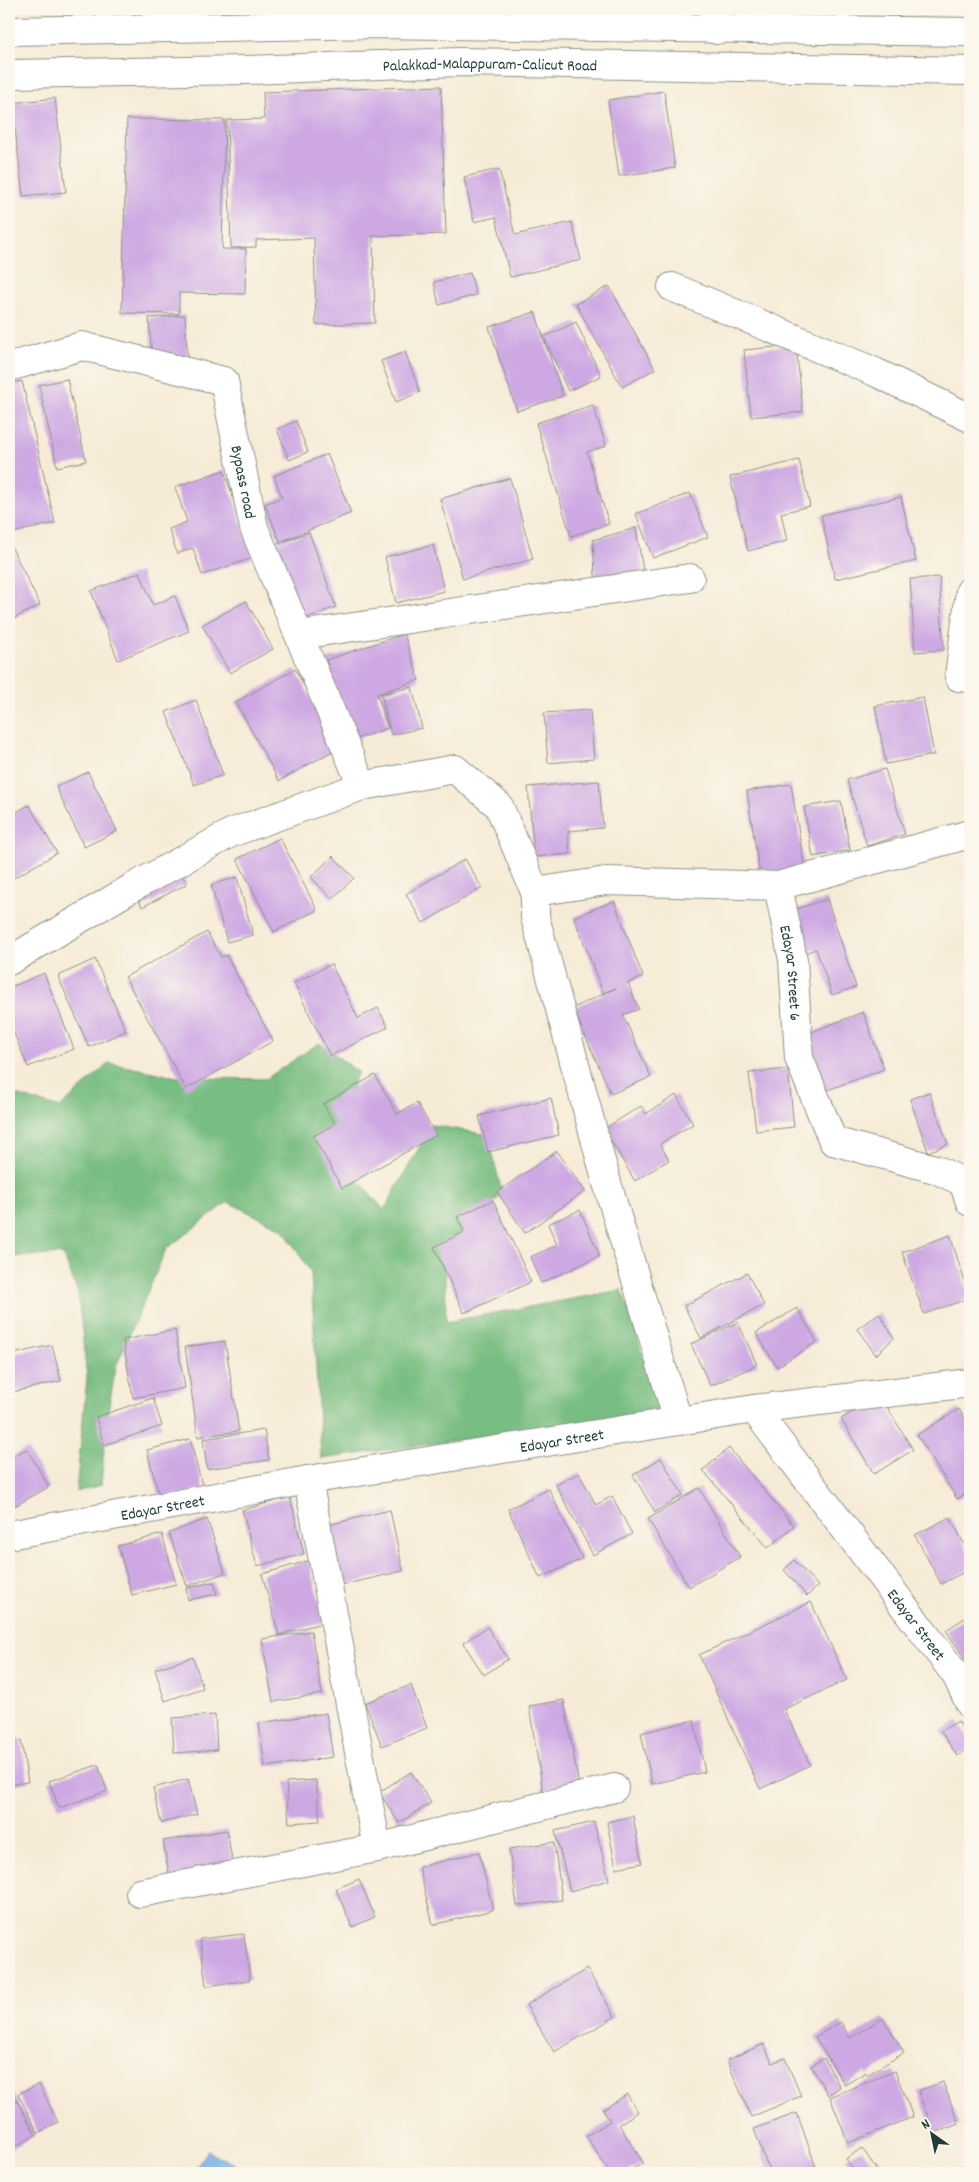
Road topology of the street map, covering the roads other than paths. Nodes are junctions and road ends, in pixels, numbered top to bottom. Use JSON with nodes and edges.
{"nodes":[{"id":1,"x":715,"y":19,"type":"edge"},
{"id":2,"x":9,"y":31,"type":"edge"},
{"id":3,"x":970,"y":32,"type":"edge"},
{"id":4,"x":970,"y":71,"type":"edge"},
{"id":5,"x":9,"y":74,"type":"edge"},
{"id":6,"x":672,"y":287,"type":"dead end"},
{"id":7,"x":9,"y":367,"type":"edge"},
{"id":8,"x":970,"y":418,"type":"edge"},
{"id":9,"x":690,"y":578,"type":"dead end"},
{"id":10,"x":970,"y":591,"type":"edge"},
{"id":11,"x":299,"y":635,"type":"junction"},
{"id":12,"x":970,"y":678,"type":"edge"},
{"id":13,"x":362,"y":786,"type":"junction"},
{"id":14,"x":970,"y":834,"type":"edge"},
{"id":15,"x":778,"y":886,"type":"junction"},
{"id":16,"x":535,"y":892,"type":"junction"},
{"id":17,"x":9,"y":961,"type":"edge"},
{"id":18,"x":970,"y":1202,"type":"edge"},
{"id":19,"x":970,"y":1383,"type":"edge"},
{"id":20,"x":754,"y":1409,"type":"junction"},
{"id":21,"x":678,"y":1421,"type":"junction"},
{"id":22,"x":308,"y":1480,"type":"junction"},
{"id":23,"x":9,"y":1535,"type":"edge"},
{"id":24,"x":970,"y":1704,"type":"edge"},
{"id":25,"x":614,"y":1788,"type":"dead end"},
{"id":26,"x":376,"y":1848,"type":"junction"},
{"id":27,"x":140,"y":1893,"type":"dead end"}],
"edges":[{"from":1,"to":2,"type":"main road"},
{"from":1,"to":3,"type":"main road"},
{"from":4,"to":5,"type":"main road","name":"Palakkad-Malappuram-Calicut Road"},
{"from":6,"to":8,"type":"main road"},
{"from":7,"to":11,"type":"main road","name":"Bypass road"},
{"from":9,"to":11,"type":"main road"},
{"from":10,"to":12,"type":"main road"},
{"from":11,"to":13,"type":"main road","name":"Bypass road"},
{"from":13,"to":16,"type":"main road"},
{"from":13,"to":17,"type":"main road"},
{"from":14,"to":15,"type":"main road"},
{"from":15,"to":16,"type":"main road"},
{"from":15,"to":18,"type":"main road","name":"Edayar Street 6"},
{"from":16,"to":21,"type":"main road"},
{"from":19,"to":20,"type":"main road"},
{"from":20,"to":21,"type":"main road","name":"Edayar Street"},
{"from":20,"to":24,"type":"main road","name":"Edayar Street"},
{"from":21,"to":22,"type":"main road","name":"Edayar Street"},
{"from":22,"to":23,"type":"main road","name":"Edayar Street"},
{"from":22,"to":26,"type":"main road"},
{"from":25,"to":26,"type":"main road"},
{"from":26,"to":27,"type":"main road"}]}
